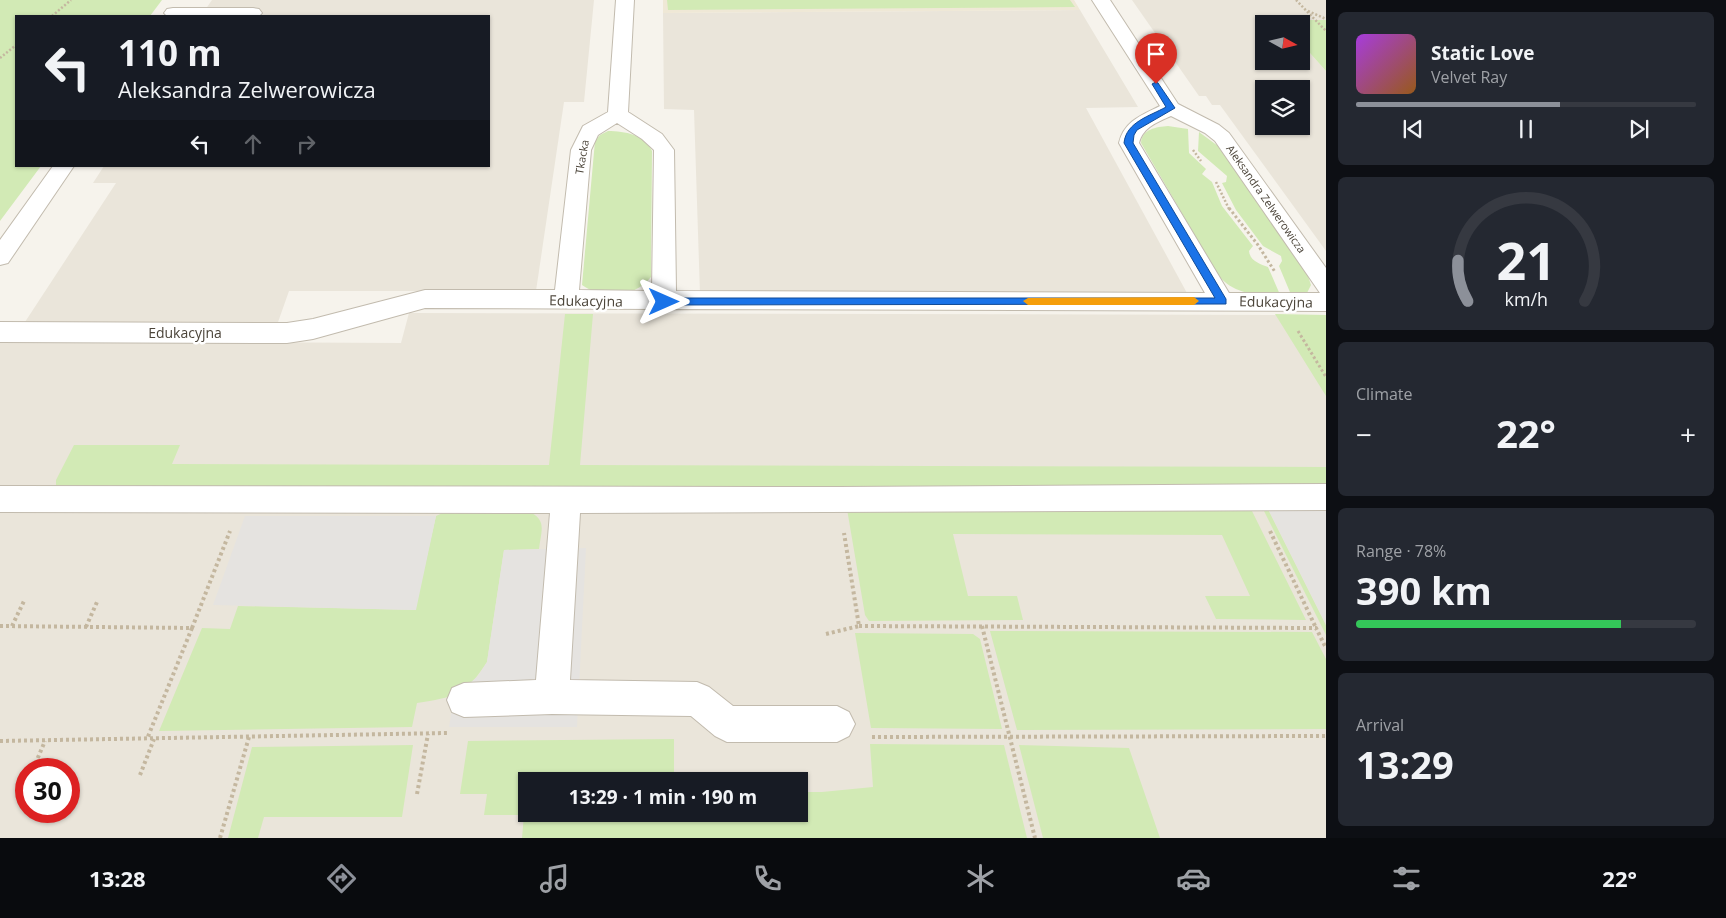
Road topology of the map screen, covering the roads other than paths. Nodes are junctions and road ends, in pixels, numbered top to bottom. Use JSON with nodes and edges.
{"nodes":[{"id":1,"x":625,"y":0,"type":"edge"},
{"id":2,"x":1101,"y":0,"type":"edge"},
{"id":3,"x":176,"y":10,"type":"edge"},
{"id":4,"x":252,"y":13,"type":"dead end"},
{"id":5,"x":1171,"y":108,"type":"junction"},
{"id":6,"x":618,"y":114,"type":"junction"},
{"id":7,"x":63,"y":167,"type":"edge"},
{"id":8,"x":0,"y":257,"type":"edge"},
{"id":9,"x":1326,"y":286,"type":"edge"},
{"id":10,"x":566,"y":300,"type":"junction"},
{"id":11,"x":1222,"y":301,"type":"junction"},
{"id":12,"x":664,"y":302,"type":"junction"},
{"id":13,"x":1326,"y":302,"type":"edge"},
{"id":14,"x":0,"y":332,"type":"edge"},
{"id":15,"x":1326,"y":497,"type":"edge"},
{"id":16,"x":0,"y":499,"type":"edge"},
{"id":17,"x":566,"y":499,"type":"junction"},
{"id":18,"x":552,"y":697,"type":"junction"},
{"id":19,"x":464,"y":700,"type":"dead end"},
{"id":20,"x":837,"y":724,"type":"road end"}],
"edges":[{"from":1,"to":6,"type":"street"},
{"from":2,"to":5,"type":"street","name":"Aleksandra Zelwerowicza"},
{"from":3,"to":4,"type":"street"},
{"from":5,"to":9,"type":"street","name":"Aleksandra Zelwerowicza"},
{"from":5,"to":11,"type":"street"},
{"from":6,"to":10,"type":"street","name":"Tkacka"},
{"from":6,"to":12,"type":"street"},
{"from":7,"to":8,"type":"street"},
{"from":10,"to":12,"type":"street","name":"Edukacyjna"},
{"from":10,"to":14,"type":"street","name":"Edukacyjna"},
{"from":11,"to":12,"type":"street","name":"Edukacyjna"},
{"from":11,"to":13,"type":"street","name":"Edukacyjna"},
{"from":15,"to":17,"type":"street"},
{"from":16,"to":17,"type":"street"},
{"from":17,"to":18,"type":"street"},
{"from":18,"to":19,"type":"street"},
{"from":18,"to":20,"type":"street"}]}
